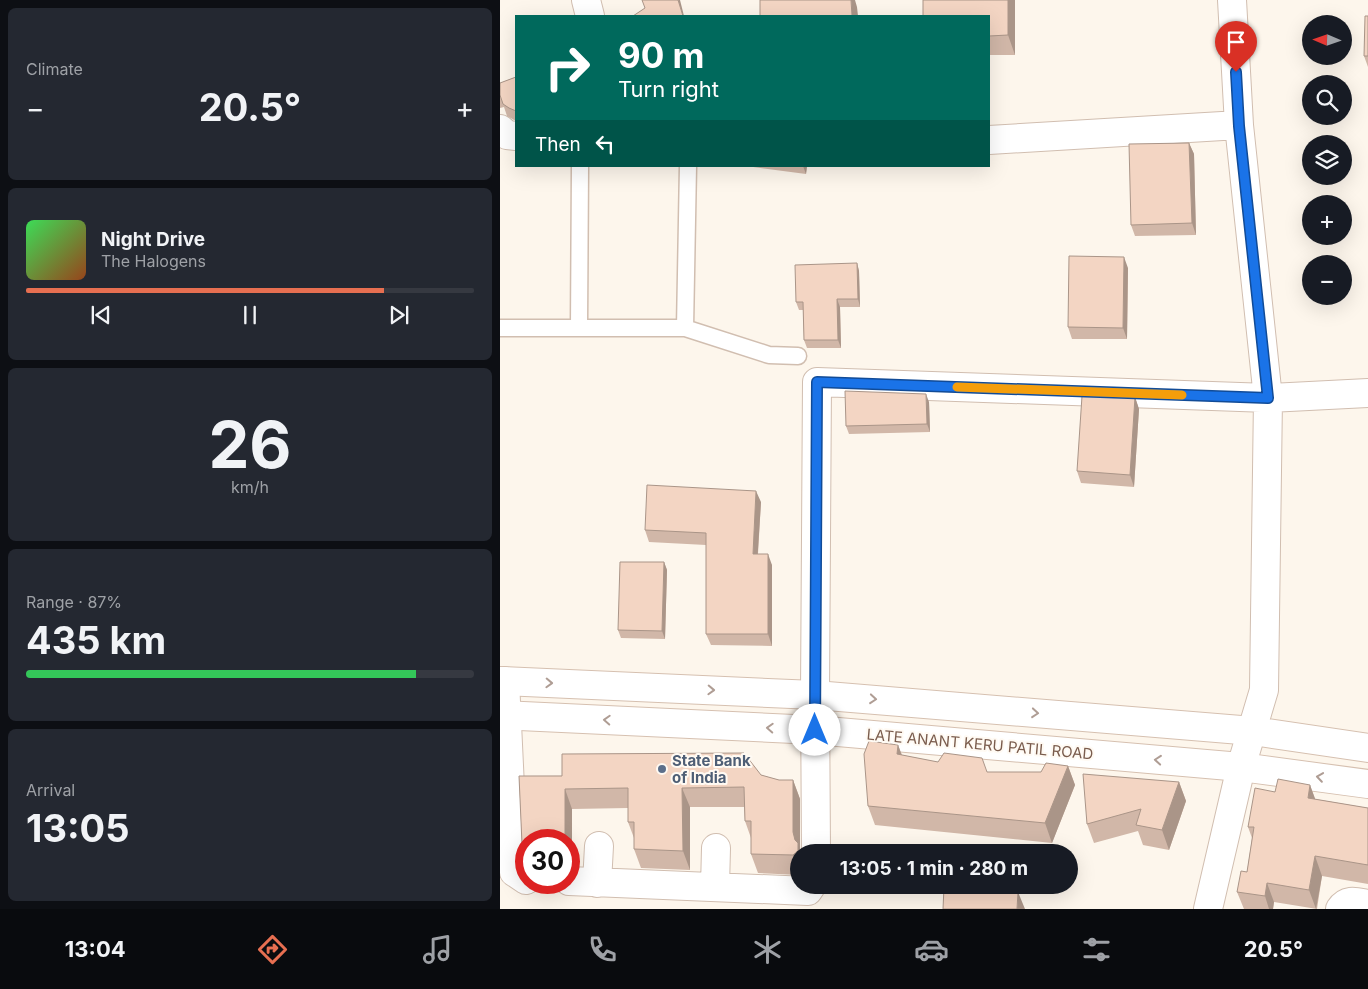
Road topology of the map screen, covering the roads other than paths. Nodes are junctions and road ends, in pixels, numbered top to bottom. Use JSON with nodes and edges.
{"nodes":[{"id":1,"x":586,"y":0,"type":"edge"},
{"id":2,"x":1232,"y":0,"type":"edge"},
{"id":3,"x":590,"y":15,"type":"edge"},
{"id":4,"x":1239,"y":126,"type":"junction"},
{"id":5,"x":500,"y":129,"type":"edge"},
{"id":6,"x":515,"y":136,"type":"edge"},
{"id":7,"x":990,"y":140,"type":"edge"},
{"id":8,"x":580,"y":167,"type":"edge"},
{"id":9,"x":688,"y":167,"type":"edge"},
{"id":10,"x":579,"y":327,"type":"junction"},
{"id":11,"x":500,"y":328,"type":"edge"},
{"id":12,"x":685,"y":328,"type":"junction"},
{"id":13,"x":798,"y":356,"type":"dead end"},
{"id":14,"x":1368,"y":393,"type":"edge"},
{"id":15,"x":1268,"y":398,"type":"junction"},
{"id":16,"x":503,"y":681,"type":"edge"},
{"id":17,"x":814,"y":695,"type":"junction"},
{"id":18,"x":503,"y":715,"type":"edge"},
{"id":19,"x":815,"y":730,"type":"junction"},
{"id":20,"x":1254,"y":731,"type":"junction"},
{"id":21,"x":1368,"y":748,"type":"edge"},
{"id":22,"x":1241,"y":767,"type":"junction"},
{"id":23,"x":1368,"y":784,"type":"edge"},
{"id":24,"x":816,"y":844,"type":"edge"},
{"id":25,"x":599,"y":846,"type":"dead end"},
{"id":26,"x":716,"y":848,"type":"dead end"},
{"id":27,"x":515,"y":873,"type":"edge"},
{"id":28,"x":580,"y":882,"type":"edge"},
{"id":29,"x":597,"y":883,"type":"junction"},
{"id":30,"x":715,"y":887,"type":"junction"},
{"id":31,"x":790,"y":890,"type":"edge"},
{"id":32,"x":1368,"y":904,"type":"edge"},
{"id":33,"x":1208,"y":909,"type":"edge"},
{"id":34,"x":1340,"y":909,"type":"edge"}],
"edges":[{"from":1,"to":3,"type":"street"},
{"from":2,"to":4,"type":"street"},
{"from":4,"to":7,"type":"street"},
{"from":4,"to":15,"type":"street"},
{"from":5,"to":6,"type":"street"},
{"from":8,"to":10,"type":"lane"},
{"from":9,"to":12,"type":"lane"},
{"from":10,"to":11,"type":"lane"},
{"from":10,"to":12,"type":"lane"},
{"from":12,"to":13,"type":"lane"},
{"from":14,"to":15,"type":"street"},
{"from":15,"to":17,"type":"street"},
{"from":15,"to":20,"type":"street"},
{"from":16,"to":17,"type":"street","one_way":true},
{"from":16,"to":18,"type":"street"},
{"from":17,"to":19,"type":"street"},
{"from":17,"to":20,"type":"street","one_way":true},
{"from":19,"to":18,"type":"street","name":"LATE ANANT KERU PATIL ROAD","one_way":true},
{"from":18,"to":27,"type":"street"},
{"from":22,"to":19,"type":"street","name":"LATE ANANT KERU PATIL ROAD","one_way":true},
{"from":19,"to":24,"type":"street"},
{"from":20,"to":21,"type":"street"},
{"from":20,"to":22,"type":"street"},
{"from":23,"to":22,"type":"street","name":"LATE ANANT KERU PATIL ROAD","one_way":true},
{"from":22,"to":33,"type":"street"},
{"from":25,"to":29,"type":"street"},
{"from":26,"to":30,"type":"street"},
{"from":28,"to":29,"type":"street"},
{"from":29,"to":30,"type":"street"},
{"from":30,"to":31,"type":"street"},
{"from":32,"to":34,"type":"street"}]}
